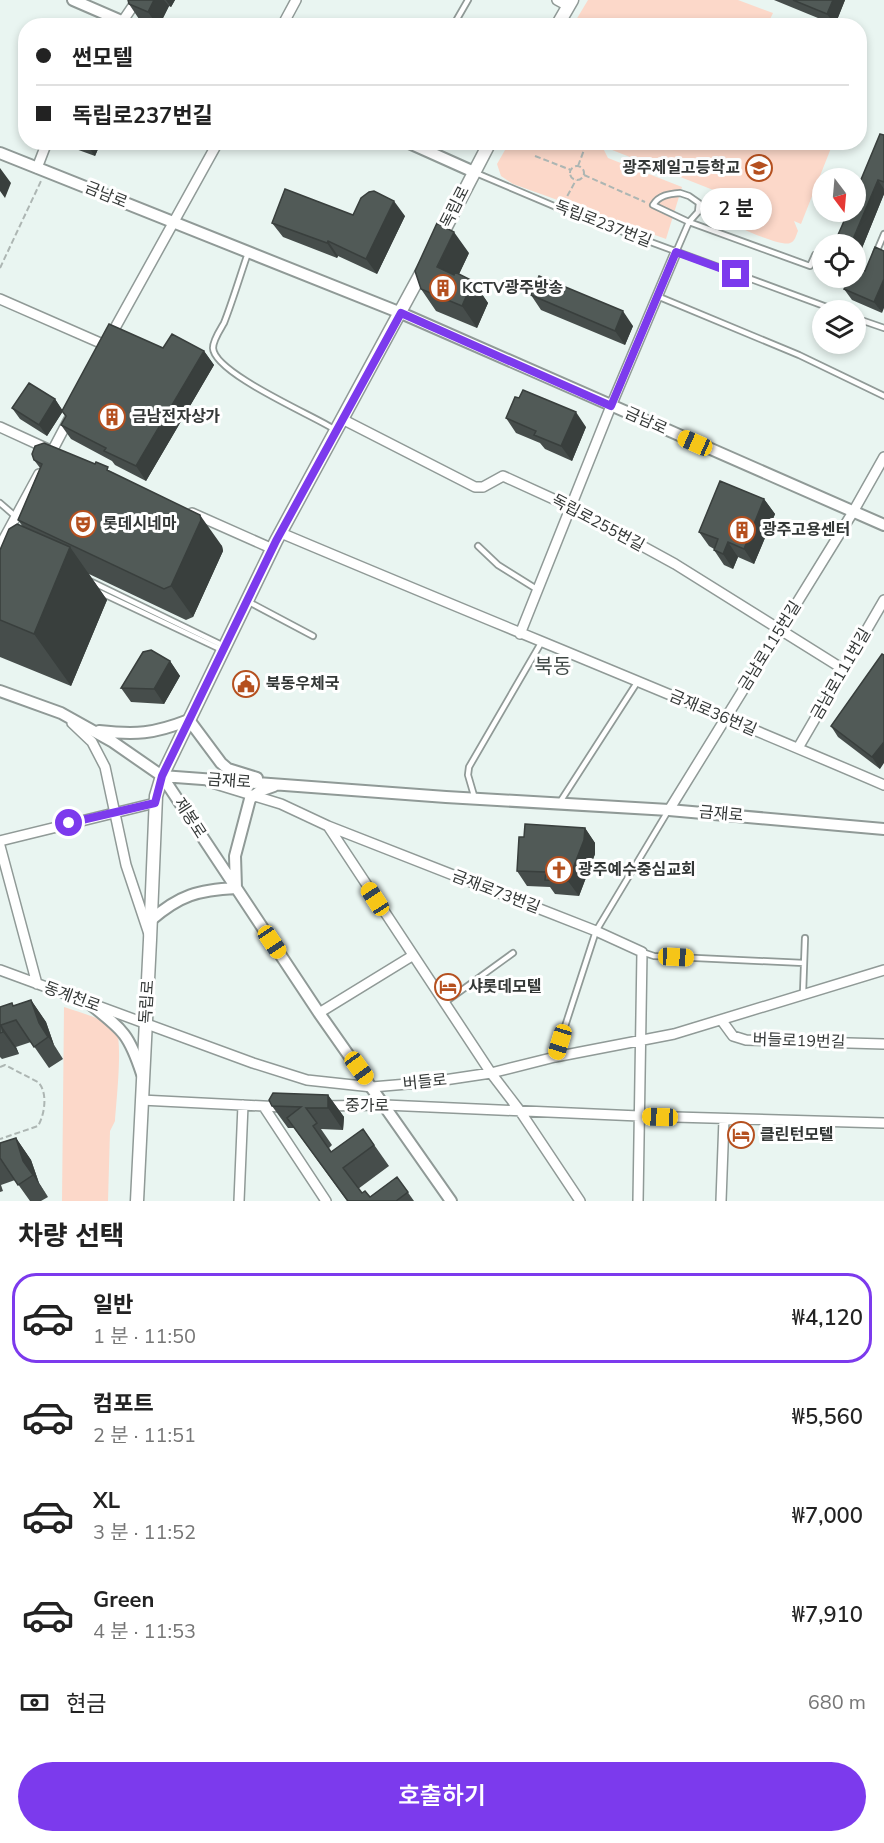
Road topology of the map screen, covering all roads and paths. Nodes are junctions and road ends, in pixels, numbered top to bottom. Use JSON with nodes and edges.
{"nodes":[{"id":1,"x":73,"y":0,"type":"edge"},
{"id":2,"x":137,"y":0,"type":"edge"},
{"id":3,"x":468,"y":0,"type":"edge"},
{"id":4,"x":293,"y":1,"type":"edge"},
{"id":5,"x":566,"y":2,"type":"edge"},
{"id":6,"x":111,"y":18,"type":"edge"},
{"id":7,"x":124,"y":18,"type":"edge"},
{"id":8,"x":286,"y":18,"type":"edge"},
{"id":9,"x":458,"y":18,"type":"edge"},
{"id":10,"x":560,"y":18,"type":"edge"},
{"id":11,"x":45,"y":150,"type":"edge"},
{"id":12,"x":214,"y":150,"type":"edge"},
{"id":13,"x":425,"y":150,"type":"edge"},
{"id":14,"x":486,"y":150,"type":"edge"},
{"id":15,"x":584,"y":150,"type":"edge"},
{"id":16,"x":0,"y":153,"type":"edge"},
{"id":17,"x":535,"y":156,"type":"dead end"},
{"id":18,"x":578,"y":166,"type":"junction"},
{"id":19,"x":41,"y":170,"type":"junction"},
{"id":20,"x":571,"y":170,"type":"junction"},
{"id":21,"x":474,"y":172,"type":"junction"},
{"id":22,"x":584,"y":175,"type":"junction"},
{"id":23,"x":576,"y":180,"type":"junction"},
{"id":24,"x":653,"y":205,"type":"junction"},
{"id":25,"x":561,"y":209,"type":"junction"},
{"id":26,"x":176,"y":222,"type":"junction"},
{"id":27,"x":689,"y":222,"type":"junction"},
{"id":28,"x":884,"y":234,"type":"edge"},
{"id":29,"x":248,"y":251,"type":"junction"},
{"id":30,"x":676,"y":252,"type":"junction"},
{"id":31,"x":812,"y":262,"type":"edge"},
{"id":32,"x":872,"y":264,"type":"edge"},
{"id":33,"x":0,"y":268,"type":"edge"},
{"id":34,"x":657,"y":296,"type":"junction"},
{"id":35,"x":0,"y":299,"type":"edge"},
{"id":36,"x":812,"y":302,"type":"edge"},
{"id":37,"x":401,"y":313,"type":"junction"},
{"id":38,"x":866,"y":322,"type":"edge"},
{"id":39,"x":884,"y":328,"type":"edge"},
{"id":40,"x":105,"y":345,"type":"junction"},
{"id":41,"x":100,"y":356,"type":"edge"},
{"id":42,"x":884,"y":396,"type":"edge"},
{"id":43,"x":611,"y":406,"type":"junction"},
{"id":44,"x":74,"y":409,"type":"edge"},
{"id":45,"x":342,"y":419,"type":"junction"},
{"id":46,"x":0,"y":427,"type":"edge"},
{"id":47,"x":336,"y":431,"type":"junction"},
{"id":48,"x":52,"y":451,"type":"junction"},
{"id":49,"x":63,"y":456,"type":"edge"},
{"id":50,"x":884,"y":457,"type":"edge"},
{"id":51,"x":0,"y":503,"type":"edge"},
{"id":52,"x":178,"y":507,"type":"edge"},
{"id":53,"x":571,"y":507,"type":"junction"},
{"id":54,"x":853,"y":512,"type":"junction"},
{"id":55,"x":15,"y":516,"type":"junction"},
{"id":56,"x":884,"y":525,"type":"edge"},
{"id":57,"x":281,"y":533,"type":"junction"},
{"id":58,"x":2,"y":542,"type":"edge"},
{"id":59,"x":14,"y":544,"type":"edge"},
{"id":60,"x":478,"y":546,"type":"dead end"},
{"id":61,"x":273,"y":549,"type":"junction"},
{"id":62,"x":88,"y":580,"type":"dead end"},
{"id":63,"x":89,"y":587,"type":"dead end"},
{"id":64,"x":538,"y":590,"type":"junction"},
{"id":65,"x":247,"y":600,"type":"junction"},
{"id":66,"x":884,"y":600,"type":"edge"},
{"id":67,"x":780,"y":630,"type":"junction"},
{"id":68,"x":520,"y":634,"type":"junction"},
{"id":69,"x":313,"y":636,"type":"dead end"},
{"id":70,"x":541,"y":643,"type":"junction"},
{"id":71,"x":223,"y":648,"type":"junction"},
{"id":72,"x":843,"y":669,"type":"junction"},
{"id":73,"x":638,"y":681,"type":"junction"},
{"id":74,"x":0,"y":692,"type":"edge"},
{"id":75,"x":61,"y":713,"type":"junction"},
{"id":76,"x":724,"y":719,"type":"junction"},
{"id":77,"x":189,"y":720,"type":"junction"},
{"id":78,"x":92,"y":730,"type":"junction"},
{"id":79,"x":798,"y":748,"type":"junction"},
{"id":80,"x":162,"y":776,"type":"junction"},
{"id":81,"x":197,"y":778,"type":"junction"},
{"id":82,"x":277,"y":784,"type":"junction"},
{"id":83,"x":884,"y":785,"type":"edge"},
{"id":84,"x":252,"y":795,"type":"junction"},
{"id":85,"x":475,"y":799,"type":"junction"},
{"id":86,"x":155,"y":803,"type":"junction"},
{"id":87,"x":558,"y":804,"type":"junction"},
{"id":88,"x":669,"y":810,"type":"junction"},
{"id":89,"x":115,"y":812,"type":"junction"},
{"id":90,"x":328,"y":826,"type":"junction"},
{"id":91,"x":884,"y":829,"type":"edge"},
{"id":92,"x":0,"y":843,"type":"edge"},
{"id":93,"x":236,"y":888,"type":"junction"},
{"id":94,"x":151,"y":920,"type":"junction"},
{"id":95,"x":596,"y":931,"type":"junction"},
{"id":96,"x":805,"y":938,"type":"dead end"},
{"id":97,"x":150,"y":940,"type":"junction"},
{"id":98,"x":642,"y":952,"type":"junction"},
{"id":99,"x":513,"y":953,"type":"dead end"},
{"id":100,"x":412,"y":956,"type":"junction"},
{"id":101,"x":804,"y":963,"type":"junction"},
{"id":102,"x":0,"y":970,"type":"edge"},
{"id":103,"x":884,"y":970,"type":"edge"},
{"id":104,"x":37,"y":984,"type":"junction"},
{"id":105,"x":803,"y":993,"type":"junction"},
{"id":106,"x":444,"y":1003,"type":"junction"},
{"id":107,"x":90,"y":1004,"type":"junction"},
{"id":108,"x":319,"y":1013,"type":"junction"},
{"id":109,"x":722,"y":1021,"type":"junction"},
{"id":110,"x":145,"y":1023,"type":"junction"},
{"id":111,"x":640,"y":1040,"type":"junction"},
{"id":112,"x":884,"y":1044,"type":"edge"},
{"id":113,"x":555,"y":1058,"type":"junction"},
{"id":114,"x":0,"y":1067,"type":"edge"},
{"id":115,"x":491,"y":1073,"type":"junction"},
{"id":116,"x":142,"y":1074,"type":"junction"},
{"id":117,"x":372,"y":1087,"type":"junction"},
{"id":118,"x":141,"y":1100,"type":"junction"},
{"id":119,"x":243,"y":1105,"type":"junction"},
{"id":120,"x":385,"y":1105,"type":"junction"},
{"id":121,"x":308,"y":1106,"type":"edge"},
{"id":122,"x":264,"y":1107,"type":"junction"},
{"id":123,"x":297,"y":1107,"type":"edge"},
{"id":124,"x":520,"y":1111,"type":"junction"},
{"id":125,"x":639,"y":1116,"type":"junction"},
{"id":126,"x":723,"y":1119,"type":"junction"},
{"id":127,"x":884,"y":1123,"type":"edge"},
{"id":128,"x":0,"y":1139,"type":"edge"},
{"id":129,"x":324,"y":1200,"type":"edge"},
{"id":130,"x":137,"y":1201,"type":"edge"},
{"id":131,"x":239,"y":1201,"type":"edge"},
{"id":132,"x":451,"y":1201,"type":"edge"},
{"id":133,"x":580,"y":1201,"type":"edge"},
{"id":134,"x":638,"y":1201,"type":"edge"},
{"id":135,"x":721,"y":1201,"type":"edge"}],
"edges":[{"from":1,"to":6,"type":"street"},
{"from":2,"to":7,"type":"street"},
{"from":3,"to":9,"type":"lane"},
{"from":4,"to":8,"type":"street"},
{"from":5,"to":10,"type":"main road"},
{"from":11,"to":19,"type":"street"},
{"from":12,"to":26,"type":"street"},
{"from":13,"to":21,"type":"street"},
{"from":14,"to":21,"type":"main road","name":"독립로"},
{"from":15,"to":18,"type":"path"},
{"from":16,"to":19,"type":"street","name":"금남로"},
{"from":17,"to":20,"type":"path"},
{"from":18,"to":20,"type":"path"},
{"from":18,"to":22,"type":"path"},
{"from":19,"to":26,"type":"street","name":"금남로"},
{"from":19,"to":33,"type":"path"},
{"from":20,"to":23,"type":"path"},
{"from":21,"to":25,"type":"lane","name":"독립로237번길"},
{"from":21,"to":37,"type":"main road","name":"독립로"},
{"from":22,"to":23,"type":"path"},
{"from":22,"to":24,"type":"path"},
{"from":23,"to":25,"type":"path"},
{"from":24,"to":27,"type":"lane"},
{"from":24,"to":27,"type":"lane"},
{"from":25,"to":30,"type":"lane","name":"독립로237번길"},
{"from":26,"to":29,"type":"street","name":"금남로"},
{"from":26,"to":40,"type":"street"},
{"from":27,"to":30,"type":"lane"},
{"from":27,"to":31,"type":"lane"},
{"from":28,"to":32,"type":"lane"},
{"from":29,"to":37,"type":"street","name":"금남로"},
{"from":29,"to":47,"type":"lane"},
{"from":30,"to":34,"type":"street"},
{"from":30,"to":36,"type":"lane","name":"독립로237번길"},
{"from":34,"to":42,"type":"lane"},
{"from":34,"to":43,"type":"street"},
{"from":35,"to":40,"type":"street"},
{"from":37,"to":43,"type":"street","name":"금남로"},
{"from":37,"to":45,"type":"main road","name":"독립로"},
{"from":38,"to":39,"type":"lane"},
{"from":40,"to":41,"type":"street"},
{"from":43,"to":53,"type":"street"},
{"from":43,"to":54,"type":"street","name":"금남로"},
{"from":44,"to":48,"type":"street"},
{"from":45,"to":47,"type":"main road","name":"독립로"},
{"from":45,"to":53,"type":"street","name":"독립로255번길"},
{"from":46,"to":48,"type":"street"},
{"from":47,"to":57,"type":"main road","name":"독립로"},
{"from":48,"to":49,"type":"street"},
{"from":48,"to":55,"type":"street"},
{"from":50,"to":54,"type":"street","name":"금남로115번길"},
{"from":51,"to":55,"type":"lane"},
{"from":52,"to":61,"type":"street"},
{"from":53,"to":64,"type":"street"},
{"from":53,"to":67,"type":"street","name":"독립로255번길"},
{"from":54,"to":56,"type":"street","name":"금남로"},
{"from":54,"to":67,"type":"street","name":"금남로115번길"},
{"from":55,"to":58,"type":"street"},
{"from":57,"to":61,"type":"main road","name":"독립로"},
{"from":57,"to":68,"type":"street","name":"금재로36번길"},
{"from":58,"to":59,"type":"lane"},
{"from":60,"to":64,"type":"lane"},
{"from":61,"to":65,"type":"main road","name":"독립로"},
{"from":62,"to":71,"type":"lane"},
{"from":63,"to":71,"type":"lane"},
{"from":64,"to":68,"type":"street"},
{"from":65,"to":69,"type":"lane"},
{"from":65,"to":71,"type":"main road","name":"독립로"},
{"from":66,"to":72,"type":"street","name":"금남로111번길"},
{"from":67,"to":72,"type":"street","name":"독립로255번길"},
{"from":67,"to":76,"type":"street","name":"금남로115번길"},
{"from":68,"to":70,"type":"street","name":"금재로36번길"},
{"from":70,"to":73,"type":"street","name":"금재로36번길"},
{"from":70,"to":85,"type":"lane"},
{"from":71,"to":77,"type":"main road","name":"독립로"},
{"from":72,"to":79,"type":"street","name":"금남로111번길"},
{"from":73,"to":76,"type":"street","name":"금재로36번길"},
{"from":73,"to":87,"type":"lane"},
{"from":74,"to":75,"type":"street","name":"제봉로"},
{"from":75,"to":78,"type":"street","name":"제봉로"},
{"from":75,"to":89,"type":"street"},
{"from":76,"to":79,"type":"street","name":"금재로36번길"},
{"from":76,"to":88,"type":"street","name":"금남로115번길"},
{"from":77,"to":78,"type":"street"},
{"from":77,"to":80,"type":"main road","name":"독립로"},
{"from":77,"to":82,"type":"street"},
{"from":78,"to":80,"type":"street","name":"제봉로"},
{"from":79,"to":83,"type":"street","name":"금재로36번길"},
{"from":80,"to":81,"type":"street","name":"금재로"},
{"from":80,"to":86,"type":"main road","name":"독립로"},
{"from":80,"to":93,"type":"street","name":"제봉로"},
{"from":81,"to":82,"type":"street","name":"금재로"},
{"from":81,"to":84,"type":"street","name":"금재로73번길"},
{"from":82,"to":84,"type":"street"},
{"from":82,"to":85,"type":"street","name":"금재로"},
{"from":84,"to":90,"type":"street","name":"금재로73번길"},
{"from":84,"to":93,"type":"street"},
{"from":85,"to":87,"type":"street","name":"금재로"},
{"from":86,"to":89,"type":"street"},
{"from":86,"to":94,"type":"main road","name":"독립로"},
{"from":87,"to":88,"type":"street","name":"금재로"},
{"from":88,"to":91,"type":"street","name":"금재로"},
{"from":88,"to":95,"type":"lane"},
{"from":89,"to":92,"type":"street"},
{"from":89,"to":97,"type":"street"},
{"from":90,"to":95,"type":"street","name":"금재로73번길"},
{"from":90,"to":100,"type":"street"},
{"from":92,"to":104,"type":"street"},
{"from":93,"to":94,"type":"street"},
{"from":93,"to":108,"type":"street","name":"제봉로"},
{"from":94,"to":97,"type":"main road","name":"독립로"},
{"from":95,"to":98,"type":"street","name":"금재로73번길"},
{"from":95,"to":113,"type":"lane"},
{"from":96,"to":101,"type":"lane"},
{"from":97,"to":110,"type":"main road","name":"독립로"},
{"from":98,"to":101,"type":"lane","name":"금재로73번길"},
{"from":98,"to":111,"type":"street"},
{"from":99,"to":106,"type":"lane"},
{"from":100,"to":106,"type":"street"},
{"from":100,"to":108,"type":"street"},
{"from":101,"to":105,"type":"lane"},
{"from":102,"to":104,"type":"street","name":"동계천로"},
{"from":103,"to":105,"type":"street","name":"버들로"},
{"from":104,"to":107,"type":"street","name":"동계천로"},
{"from":105,"to":109,"type":"street","name":"버들로"},
{"from":106,"to":115,"type":"street"},
{"from":107,"to":110,"type":"street","name":"동계천로"},
{"from":107,"to":116,"type":"street"},
{"from":108,"to":117,"type":"street","name":"제봉로"},
{"from":109,"to":111,"type":"street","name":"버들로"},
{"from":109,"to":112,"type":"street","name":"버들로19번길"},
{"from":110,"to":116,"type":"main road","name":"독립로"},
{"from":110,"to":117,"type":"street","name":"버들로"},
{"from":111,"to":113,"type":"street","name":"버들로"},
{"from":111,"to":125,"type":"street"},
{"from":113,"to":115,"type":"street","name":"버들로"},
{"from":114,"to":128,"type":"path"},
{"from":115,"to":117,"type":"street","name":"버들로"},
{"from":115,"to":124,"type":"street"},
{"from":116,"to":118,"type":"main road","name":"독립로"},
{"from":117,"to":120,"type":"street","name":"제봉로"},
{"from":118,"to":119,"type":"street"},
{"from":118,"to":130,"type":"main road","name":"독립로"},
{"from":119,"to":122,"type":"street"},
{"from":119,"to":131,"type":"street"},
{"from":120,"to":121,"type":"street","name":"중가로"},
{"from":120,"to":124,"type":"street","name":"중가로"},
{"from":120,"to":132,"type":"street","name":"제봉로"},
{"from":122,"to":123,"type":"street"},
{"from":122,"to":129,"type":"street"},
{"from":124,"to":125,"type":"street","name":"중가로"},
{"from":124,"to":133,"type":"street"},
{"from":125,"to":126,"type":"street","name":"중가로"},
{"from":125,"to":134,"type":"street"},
{"from":126,"to":127,"type":"street","name":"중가로"},
{"from":126,"to":135,"type":"street"}]}
